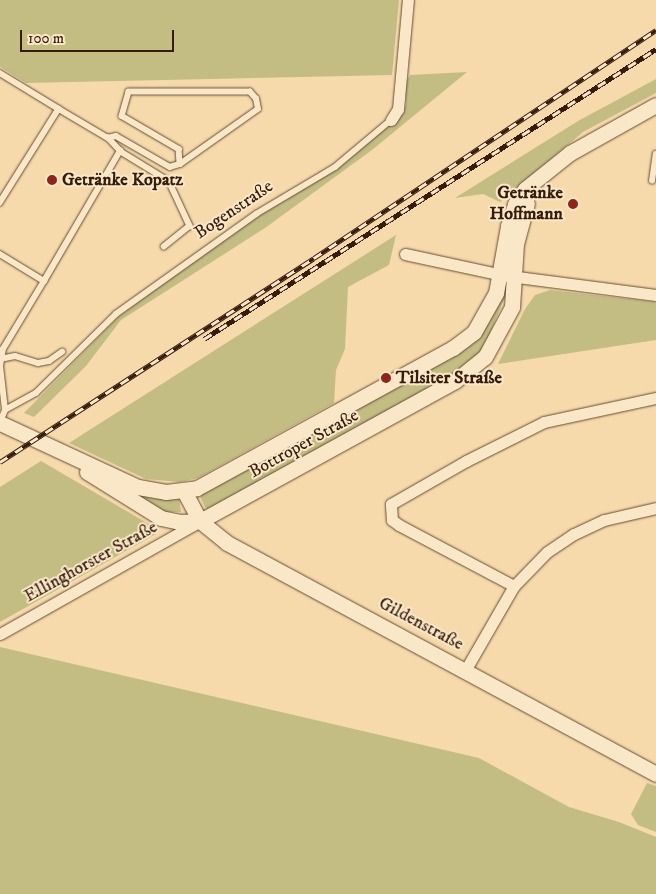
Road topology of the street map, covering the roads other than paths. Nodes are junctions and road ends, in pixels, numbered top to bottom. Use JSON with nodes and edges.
{"nodes":[{"id":1,"x":408,"y":0,"type":"edge"},
{"id":2,"x":0,"y":73,"type":"edge"},
{"id":3,"x":59,"y":109,"type":"junction"},
{"id":4,"x":653,"y":109,"type":"edge"},
{"id":5,"x":391,"y":120,"type":"joint"},
{"id":6,"x":108,"y":138,"type":"junction"},
{"id":7,"x":120,"y":151,"type":"junction"},
{"id":8,"x":656,"y":154,"type":"edge"},
{"id":9,"x":180,"y":164,"type":"junction"},
{"id":10,"x":652,"y":181,"type":"dead end"},
{"id":11,"x":0,"y":203,"type":"edge"},
{"id":12,"x":164,"y":247,"type":"dead end"},
{"id":13,"x":0,"y":254,"type":"edge"},
{"id":14,"x":405,"y":254,"type":"dead end"},
{"id":15,"x":509,"y":276,"type":"junction"},
{"id":16,"x":44,"y":281,"type":"junction"},
{"id":17,"x":656,"y":295,"type":"edge"},
{"id":18,"x":62,"y":352,"type":"dead end"},
{"id":19,"x":0,"y":359,"type":"edge"},
{"id":20,"x":656,"y":398,"type":"edge"},
{"id":21,"x":2,"y":418,"type":"edge"},
{"id":22,"x":59,"y":452,"type":"junction"},
{"id":23,"x":184,"y":491,"type":"junction"},
{"id":24,"x":656,"y":508,"type":"edge"},
{"id":25,"x":200,"y":521,"type":"junction"},
{"id":26,"x":514,"y":586,"type":"junction"},
{"id":27,"x":0,"y":634,"type":"edge"},
{"id":28,"x":466,"y":669,"type":"junction"},
{"id":29,"x":656,"y":774,"type":"edge"}],
"edges":[{"from":1,"to":5,"type":"street","name":"Bogenstraße"},
{"from":2,"to":3,"type":"lane"},
{"from":3,"to":6,"type":"lane"},
{"from":3,"to":11,"type":"lane"},
{"from":4,"to":15,"type":"main road"},
{"from":5,"to":21,"type":"lane","name":"Bogenstraße"},
{"from":6,"to":7,"type":"lane"},
{"from":6,"to":9,"type":"lane"},
{"from":7,"to":12,"type":"lane"},
{"from":7,"to":16,"type":"lane"},
{"from":8,"to":10,"type":"lane"},
{"from":9,"to":9,"type":"lane"},
{"from":13,"to":16,"type":"lane"},
{"from":14,"to":15,"type":"street"},
{"from":15,"to":17,"type":"street"},
{"from":15,"to":23,"type":"main road","name":"Bottroper Straße"},
{"from":15,"to":25,"type":"main road","name":"Bottroper Straße"},
{"from":16,"to":19,"type":"lane"},
{"from":18,"to":19,"type":"lane"},
{"from":19,"to":21,"type":"lane"},
{"from":20,"to":26,"type":"street"},
{"from":21,"to":22,"type":"main road","name":"Bottroper Straße"},
{"from":22,"to":23,"type":"main road","name":"Bottroper Straße"},
{"from":22,"to":25,"type":"main road","name":"Bottroper Straße"},
{"from":23,"to":25,"type":"main road","name":"Gildenstraße"},
{"from":24,"to":26,"type":"street"},
{"from":25,"to":27,"type":"street","name":"Ellinghorster Straße"},
{"from":25,"to":28,"type":"main road","name":"Gildenstraße"},
{"from":26,"to":28,"type":"street"},
{"from":28,"to":29,"type":"main road","name":"Gildenstraße"}]}
